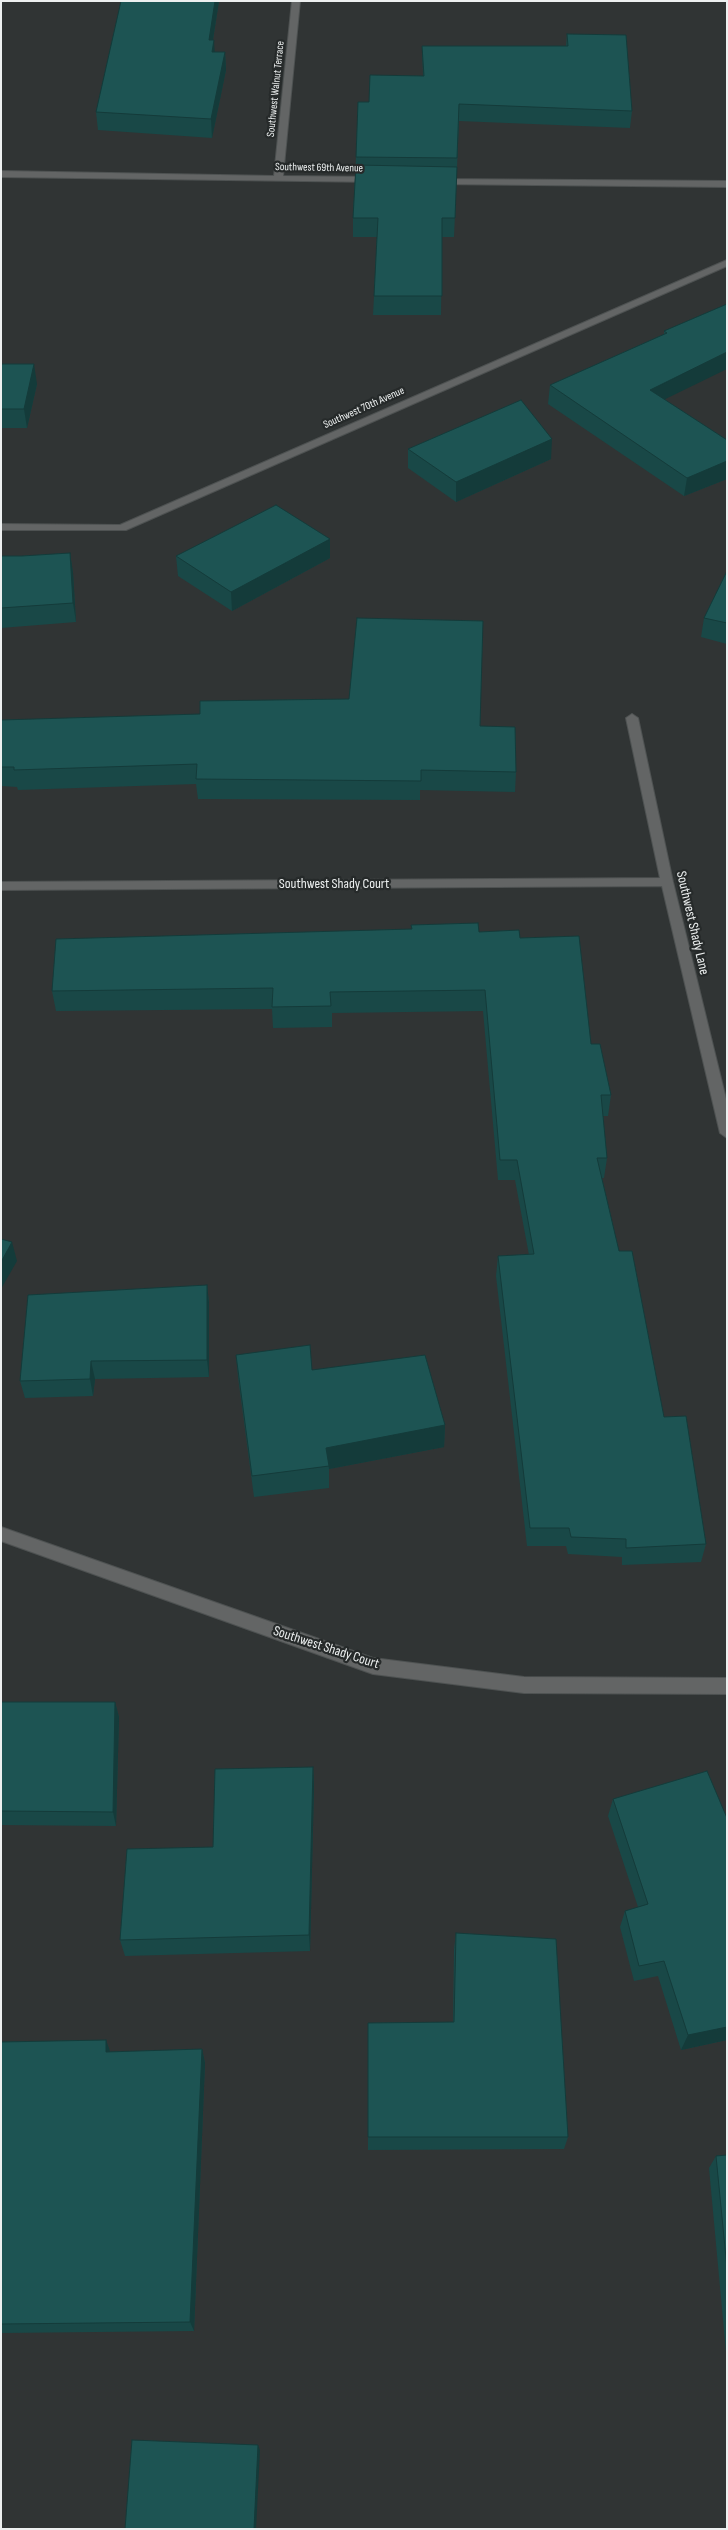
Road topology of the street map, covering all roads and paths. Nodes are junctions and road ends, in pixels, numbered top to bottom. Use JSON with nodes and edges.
{"nodes":[{"id":1,"x":296,"y":1,"type":"edge"},
{"id":2,"x":1,"y":174,"type":"edge"},
{"id":3,"x":278,"y":178,"type":"junction"},
{"id":4,"x":382,"y":180,"type":"edge"},
{"id":5,"x":432,"y":181,"type":"edge"},
{"id":6,"x":727,"y":184,"type":"edge"},
{"id":7,"x":727,"y":263,"type":"edge"},
{"id":8,"x":1,"y":527,"type":"edge"},
{"id":9,"x":632,"y":718,"type":"dead end"},
{"id":10,"x":667,"y":882,"type":"junction"},
{"id":11,"x":1,"y":886,"type":"edge"},
{"id":12,"x":727,"y":1133,"type":"edge"},
{"id":13,"x":1,"y":1534,"type":"edge"},
{"id":14,"x":727,"y":1686,"type":"edge"}],
"edges":[{"from":1,"to":3,"type":"street","name":"Southwest Walnut Terrace"},
{"from":2,"to":3,"type":"street","name":"Southwest 69th Avenue"},
{"from":3,"to":4,"type":"street","name":"Southwest 69th Avenue"},
{"from":5,"to":6,"type":"street"},
{"from":7,"to":8,"type":"street","name":"Southwest 70th Avenue"},
{"from":9,"to":10,"type":"street","name":"Southwest Shady Lane"},
{"from":10,"to":11,"type":"street","name":"Southwest Shady Court"},
{"from":10,"to":12,"type":"street","name":"Southwest Shady Lane"},
{"from":13,"to":14,"type":"street","name":"Southwest Shady Court"}]}
